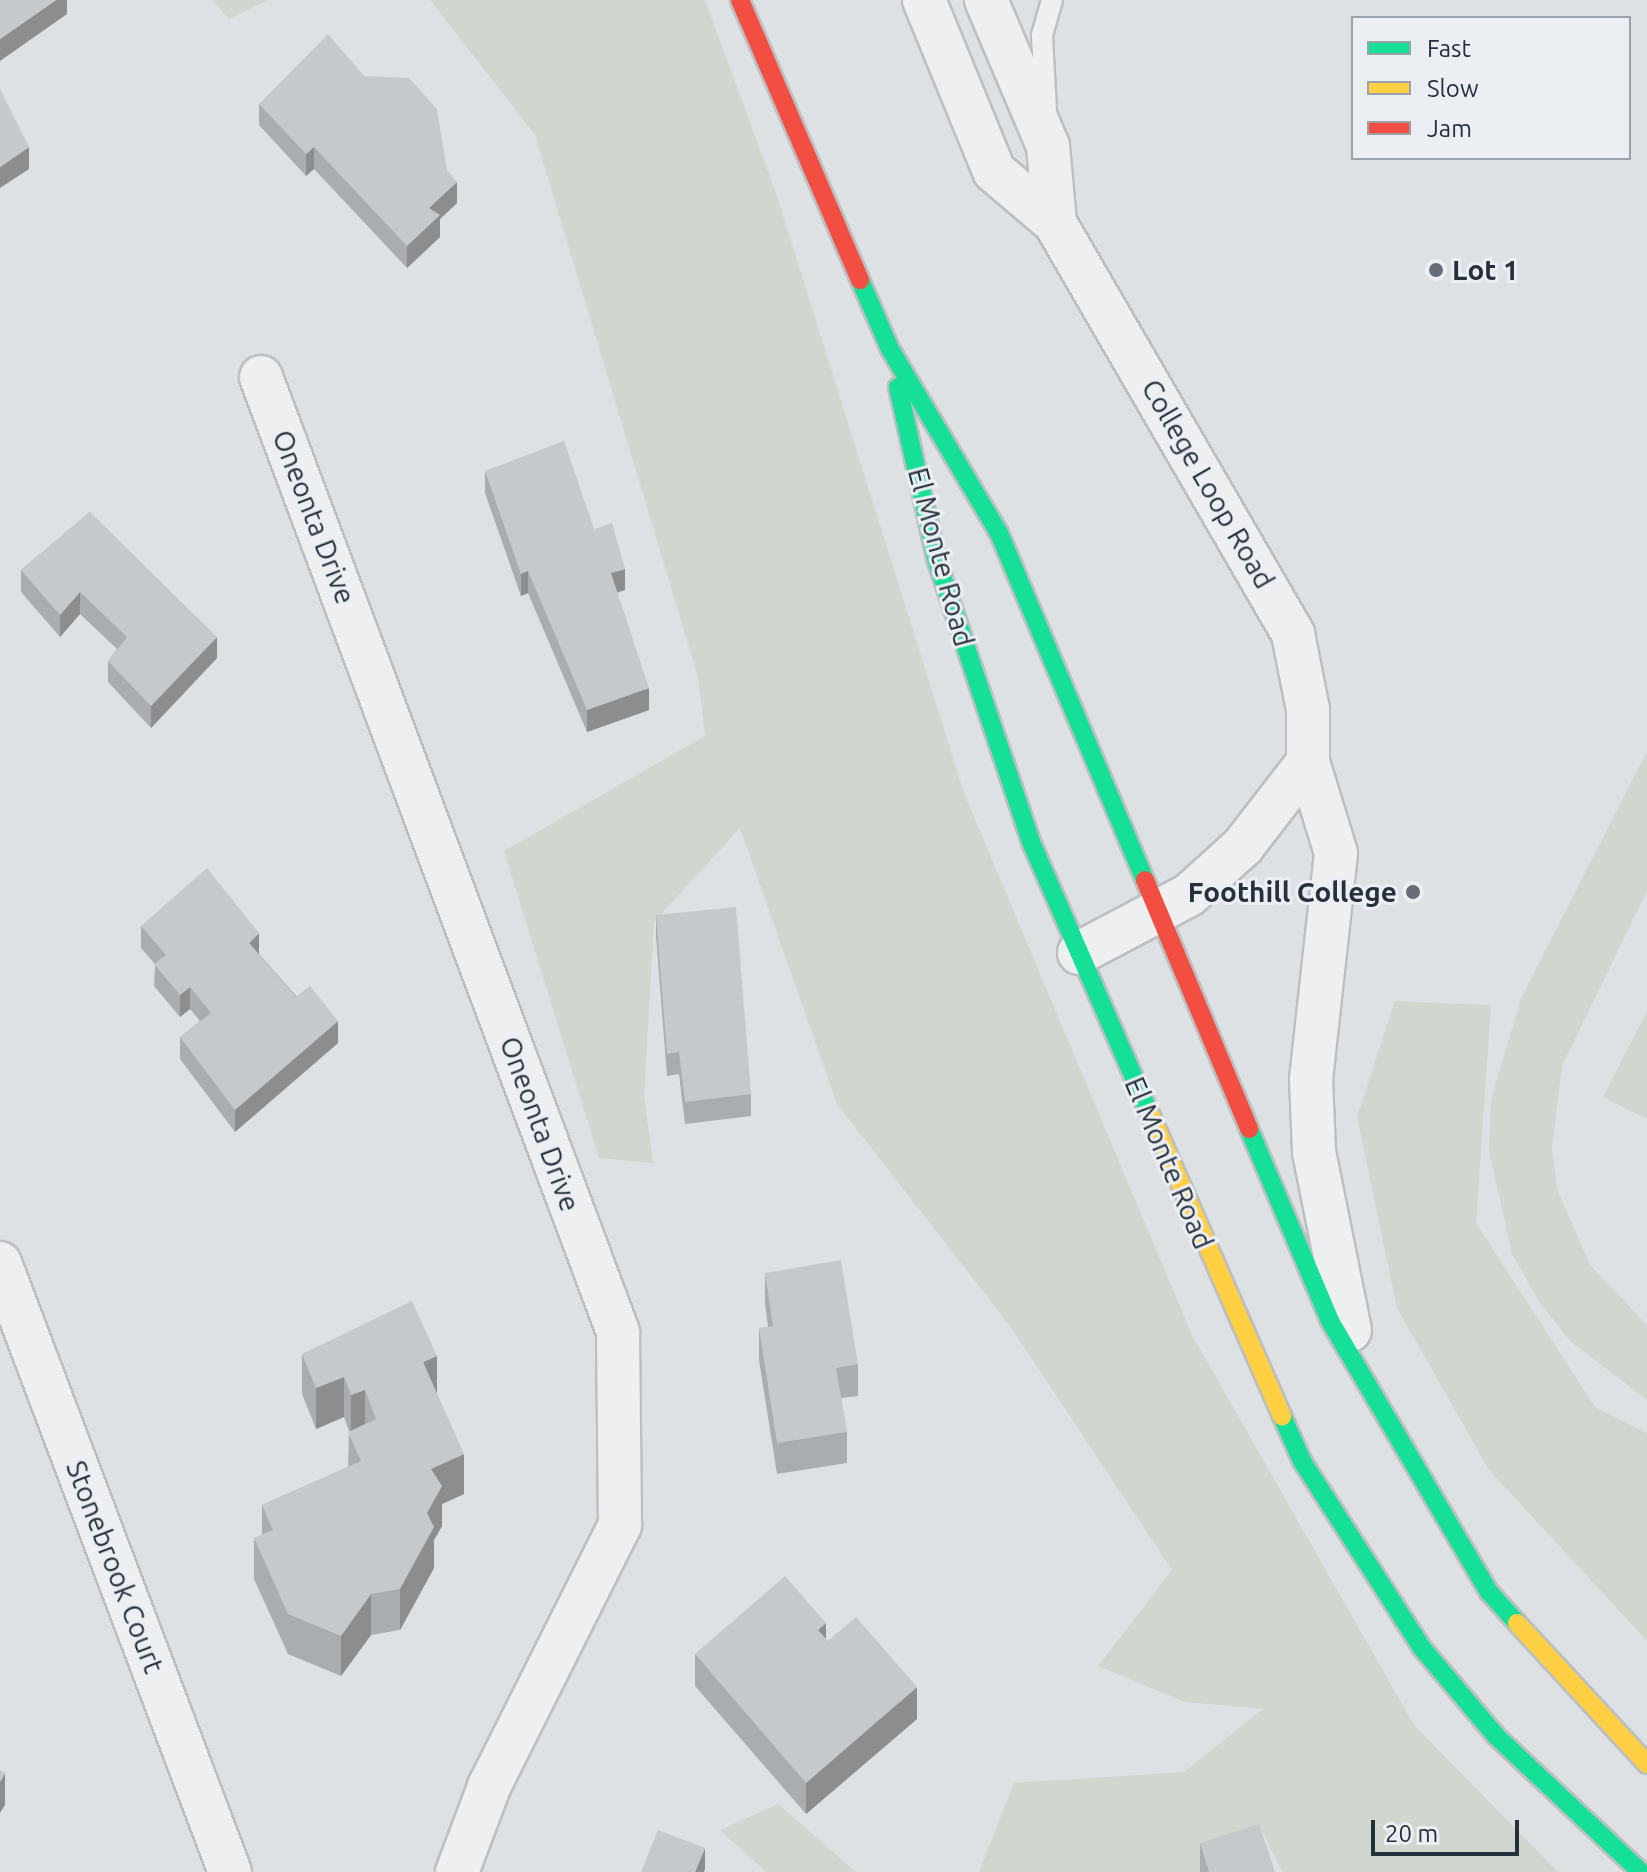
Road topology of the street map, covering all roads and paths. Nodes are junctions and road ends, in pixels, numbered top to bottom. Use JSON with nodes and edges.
{"nodes":[{"id":1,"x":740,"y":0,"type":"edge"},
{"id":2,"x":924,"y":0,"type":"edge"},
{"id":3,"x":986,"y":0,"type":"edge"},
{"id":4,"x":1052,"y":0,"type":"edge"},
{"id":5,"x":1048,"y":146,"type":"junction"},
{"id":6,"x":1055,"y":223,"type":"junction"},
{"id":7,"x":890,"y":349,"type":"junction"},
{"id":8,"x":261,"y":377,"type":"dead end"},
{"id":9,"x":1308,"y":762,"type":"junction"},
{"id":10,"x":1162,"y":914,"type":"junction"},
{"id":11,"x":1079,"y":953,"type":"junction"},
{"id":12,"x":0,"y":1263,"type":"edge"},
{"id":13,"x":1406,"y":1459,"type":"junction"},
{"id":14,"x":1647,"y":1764,"type":"edge"},
{"id":15,"x":230,"y":1872,"type":"edge"},
{"id":16,"x":457,"y":1872,"type":"edge"},
{"id":17,"x":1641,"y":1872,"type":"edge"}],
"edges":[{"from":1,"to":7,"type":"street","name":"El Monte Road"},
{"from":2,"to":6,"type":"street","name":"College Loop Road"},
{"from":3,"to":5,"type":"street","name":"College Loop Road"},
{"from":4,"to":5,"type":"lane"},
{"from":5,"to":6,"type":"street","name":"College Loop Road"},
{"from":6,"to":9,"type":"street","name":"College Loop Road"},
{"from":7,"to":10,"type":"street","name":"El Monte Road"},
{"from":7,"to":11,"type":"street","name":"El Monte Road"},
{"from":8,"to":16,"type":"street","name":"Oneonta Drive"},
{"from":9,"to":10,"type":"street"},
{"from":9,"to":13,"type":"street","name":"College Loop Road"},
{"from":10,"to":11,"type":"street"},
{"from":10,"to":13,"type":"street","name":"El Monte Road"},
{"from":11,"to":17,"type":"street","name":"El Monte Road"},
{"from":12,"to":15,"type":"street","name":"Stonebrook Court"},
{"from":13,"to":14,"type":"street","name":"El Monte Road"}]}
